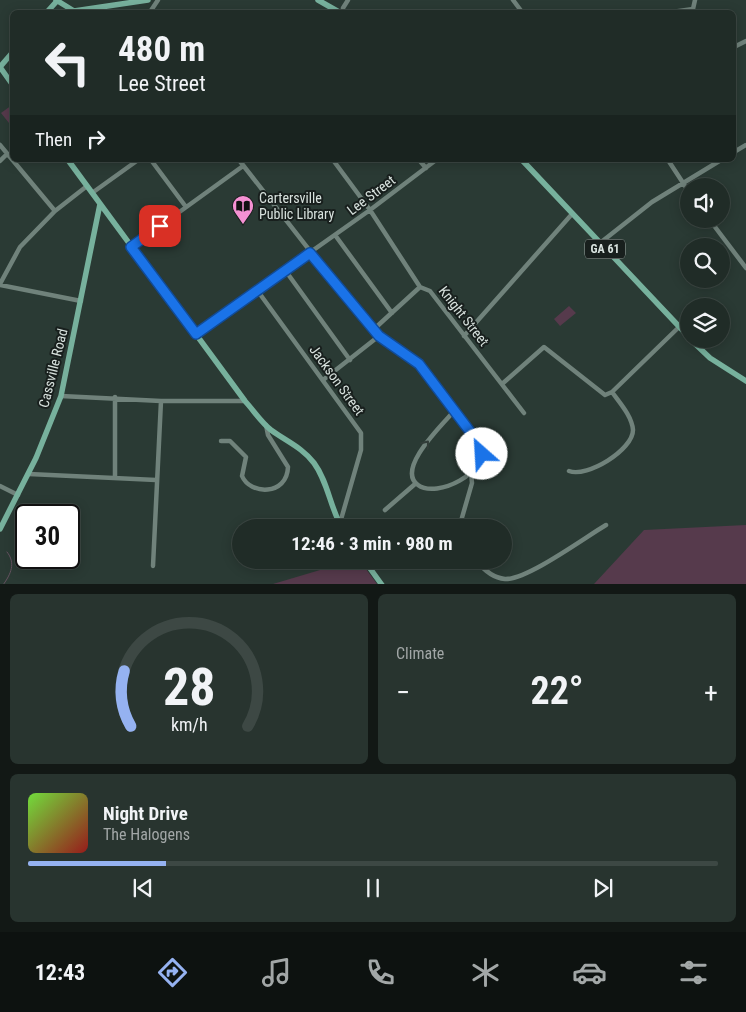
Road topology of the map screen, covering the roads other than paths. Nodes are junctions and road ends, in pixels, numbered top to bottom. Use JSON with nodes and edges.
{"nodes":[{"id":1,"x":57,"y":0,"type":"edge"},
{"id":2,"x":148,"y":0,"type":"edge"},
{"id":3,"x":318,"y":0,"type":"edge"},
{"id":4,"x":348,"y":0,"type":"edge"},
{"id":5,"x":694,"y":0,"type":"edge"},
{"id":6,"x":49,"y":10,"type":"edge"},
{"id":7,"x":71,"y":10,"type":"edge"},
{"id":8,"x":86,"y":10,"type":"edge"},
{"id":9,"x":341,"y":10,"type":"edge"},
{"id":10,"x":686,"y":10,"type":"edge"},
{"id":11,"x":10,"y":55,"type":"edge"},
{"id":12,"x":0,"y":67,"type":"edge"},
{"id":13,"x":10,"y":81,"type":"edge"},
{"id":14,"x":0,"y":145,"type":"edge"},
{"id":15,"x":744,"y":146,"type":"edge"},
{"id":16,"x":7,"y":154,"type":"junction"},
{"id":17,"x":746,"y":154,"type":"edge"},
{"id":18,"x":10,"y":158,"type":"edge"},
{"id":19,"x":0,"y":161,"type":"edge"},
{"id":20,"x":14,"y":162,"type":"edge"},
{"id":21,"x":69,"y":162,"type":"edge"},
{"id":22,"x":135,"y":162,"type":"edge"},
{"id":23,"x":153,"y":162,"type":"edge"},
{"id":24,"x":240,"y":162,"type":"edge"},
{"id":25,"x":334,"y":162,"type":"edge"},
{"id":26,"x":420,"y":162,"type":"edge"},
{"id":27,"x":434,"y":162,"type":"edge"},
{"id":28,"x":524,"y":162,"type":"edge"},
{"id":29,"x":669,"y":162,"type":"edge"},
{"id":30,"x":718,"y":162,"type":"edge"},
{"id":31,"x":243,"y":166,"type":"junction"},
{"id":32,"x":426,"y":168,"type":"junction"},
{"id":33,"x":690,"y":178,"type":"edge"},
{"id":34,"x":680,"y":180,"type":"edge"},
{"id":35,"x":680,"y":184,"type":"edge"},
{"id":36,"x":87,"y":186,"type":"junction"},
{"id":37,"x":92,"y":194,"type":"junction"},
{"id":38,"x":100,"y":204,"type":"junction"},
{"id":39,"x":186,"y":206,"type":"junction"},
{"id":40,"x":370,"y":210,"type":"junction"},
{"id":41,"x":55,"y":211,"type":"junction"},
{"id":42,"x":572,"y":214,"type":"junction"},
{"id":43,"x":108,"y":216,"type":"junction"},
{"id":44,"x":96,"y":221,"type":"junction"},
{"id":45,"x":716,"y":228,"type":"edge"},
{"id":46,"x":335,"y":235,"type":"junction"},
{"id":47,"x":600,"y":243,"type":"junction"},
{"id":48,"x":131,"y":247,"type":"junction"},
{"id":49,"x":310,"y":253,"type":"junction"},
{"id":50,"x":746,"y":268,"type":"edge"},
{"id":51,"x":285,"y":270,"type":"junction"},
{"id":52,"x":0,"y":285,"type":"edge"},
{"id":53,"x":420,"y":287,"type":"junction"},
{"id":54,"x":257,"y":290,"type":"junction"},
{"id":55,"x":81,"y":300,"type":"junction"},
{"id":56,"x":392,"y":313,"type":"junction"},
{"id":57,"x":679,"y":327,"type":"joint"},
{"id":58,"x":373,"y":330,"type":"junction"},
{"id":59,"x":196,"y":334,"type":"junction"},
{"id":60,"x":379,"y":336,"type":"junction"},
{"id":61,"x":464,"y":336,"type":"junction"},
{"id":62,"x":700,"y":348,"type":"edge"},
{"id":63,"x":350,"y":360,"type":"junction"},
{"id":64,"x":323,"y":380,"type":"junction"},
{"id":65,"x":746,"y":381,"type":"edge"},
{"id":66,"x":502,"y":384,"type":"junction"},
{"id":67,"x":612,"y":392,"type":"junction"},
{"id":68,"x":62,"y":396,"type":"junction"},
{"id":69,"x":114,"y":397,"type":"junction"},
{"id":70,"x":245,"y":400,"type":"junction"},
{"id":71,"x":161,"y":401,"type":"junction"},
{"id":72,"x":454,"y":410,"type":"junction"},
{"id":73,"x":524,"y":413,"type":"dead end"},
{"id":74,"x":266,"y":425,"type":"junction"},
{"id":75,"x":222,"y":441,"type":"dead end"},
{"id":76,"x":569,"y":472,"type":"dead end"},
{"id":77,"x":472,"y":473,"type":"junction"},
{"id":78,"x":29,"y":474,"type":"junction"},
{"id":79,"x":115,"y":478,"type":"junction"},
{"id":80,"x":156,"y":480,"type":"junction"},
{"id":81,"x":415,"y":484,"type":"junction"},
{"id":82,"x":0,"y":486,"type":"edge"},
{"id":83,"x":18,"y":496,"type":"junction"},
{"id":84,"x":385,"y":510,"type":"dead end"},
{"id":85,"x":339,"y":519,"type":"edge"},
{"id":86,"x":343,"y":519,"type":"edge"},
{"id":87,"x":462,"y":519,"type":"edge"},
{"id":88,"x":606,"y":525,"type":"dead end"},
{"id":89,"x":0,"y":529,"type":"edge"},
{"id":90,"x":153,"y":566,"type":"dead end"},
{"id":91,"x":371,"y":569,"type":"edge"},
{"id":92,"x":486,"y":569,"type":"edge"},
{"id":93,"x":382,"y":584,"type":"edge"}],
"edges":[{"from":1,"to":6,"type":"main road"},
{"from":1,"to":7,"type":"main road"},
{"from":2,"to":8,"type":"main road"},
{"from":3,"to":9,"type":"main road"},
{"from":4,"to":9,"type":"street"},
{"from":5,"to":10,"type":"street"},
{"from":11,"to":12,"type":"main road"},
{"from":12,"to":13,"type":"main road"},
{"from":14,"to":16,"type":"street"},
{"from":15,"to":17,"type":"street"},
{"from":16,"to":18,"type":"street"},
{"from":16,"to":19,"type":"street"},
{"from":20,"to":41,"type":"street"},
{"from":21,"to":36,"type":"main road"},
{"from":22,"to":37,"type":"street"},
{"from":23,"to":39,"type":"street"},
{"from":24,"to":31,"type":"street"},
{"from":25,"to":40,"type":"street","name":"Knight Street"},
{"from":26,"to":32,"type":"street"},
{"from":27,"to":32,"type":"street","name":"Lee Street"},
{"from":28,"to":42,"type":"main road","number":"GA 61"},
{"from":29,"to":34,"type":"street"},
{"from":30,"to":33,"type":"street"},
{"from":31,"to":39,"type":"street"},
{"from":31,"to":49,"type":"street"},
{"from":32,"to":40,"type":"street","name":"Lee Street"},
{"from":35,"to":47,"type":"street"},
{"from":36,"to":37,"type":"main road"},
{"from":36,"to":41,"type":"street"},
{"from":37,"to":38,"type":"main road"},
{"from":38,"to":43,"type":"main road"},
{"from":38,"to":44,"type":"main road","name":"Cassville Road"},
{"from":39,"to":48,"type":"street"},
{"from":40,"to":46,"type":"street","name":"Lee Street"},
{"from":40,"to":53,"type":"street","name":"Knight Street"},
{"from":41,"to":52,"type":"street"},
{"from":42,"to":47,"type":"main road","number":"GA 61"},
{"from":42,"to":61,"type":"street"},
{"from":43,"to":44,"type":"main road"},
{"from":43,"to":48,"type":"main road"},
{"from":44,"to":55,"type":"main road","name":"Cassville Road"},
{"from":45,"to":50,"type":"street"},
{"from":46,"to":49,"type":"street","name":"Lee Street"},
{"from":46,"to":56,"type":"street"},
{"from":47,"to":57,"type":"main road","number":"GA 61"},
{"from":48,"to":59,"type":"main road"},
{"from":49,"to":51,"type":"street","name":"Lee Street"},
{"from":49,"to":58,"type":"street"},
{"from":51,"to":54,"type":"street","name":"Lee Street"},
{"from":51,"to":63,"type":"street"},
{"from":52,"to":55,"type":"street"},
{"from":53,"to":56,"type":"street"},
{"from":53,"to":61,"type":"street","name":"Knight Street"},
{"from":54,"to":59,"type":"street","name":"Lee Street"},
{"from":54,"to":64,"type":"street","name":"Jackson Street"},
{"from":55,"to":68,"type":"main road","name":"Cassville Road"},
{"from":56,"to":58,"type":"street"},
{"from":57,"to":67,"type":"street"},
{"from":58,"to":60,"type":"street"},
{"from":59,"to":70,"type":"main road"},
{"from":60,"to":63,"type":"street"},
{"from":60,"to":72,"type":"street"},
{"from":61,"to":66,"type":"street","name":"Knight Street"},
{"from":62,"to":65,"type":"main road","number":"GA 61"},
{"from":63,"to":64,"type":"street"},
{"from":64,"to":86,"type":"street","name":"Jackson Street"},
{"from":66,"to":67,"type":"street"},
{"from":66,"to":73,"type":"street","name":"Knight Street"},
{"from":67,"to":76,"type":"street"},
{"from":68,"to":69,"type":"street"},
{"from":68,"to":78,"type":"main road","name":"Cassville Road"},
{"from":69,"to":71,"type":"street"},
{"from":69,"to":79,"type":"street"},
{"from":70,"to":71,"type":"street"},
{"from":70,"to":74,"type":"main road"},
{"from":71,"to":80,"type":"street"},
{"from":72,"to":77,"type":"street"},
{"from":81,"to":72,"type":"street","one_way":true},
{"from":74,"to":75,"type":"street"},
{"from":74,"to":85,"type":"main road"},
{"from":77,"to":81,"type":"street"},
{"from":77,"to":87,"type":"street"},
{"from":78,"to":79,"type":"street"},
{"from":78,"to":83,"type":"main road","name":"Cassville Road"},
{"from":79,"to":80,"type":"street"},
{"from":80,"to":90,"type":"street"},
{"from":81,"to":84,"type":"street"},
{"from":82,"to":83,"type":"street"},
{"from":83,"to":89,"type":"main road","name":"Cassville Road"},
{"from":88,"to":92,"type":"street"},
{"from":91,"to":93,"type":"main road"}]}
